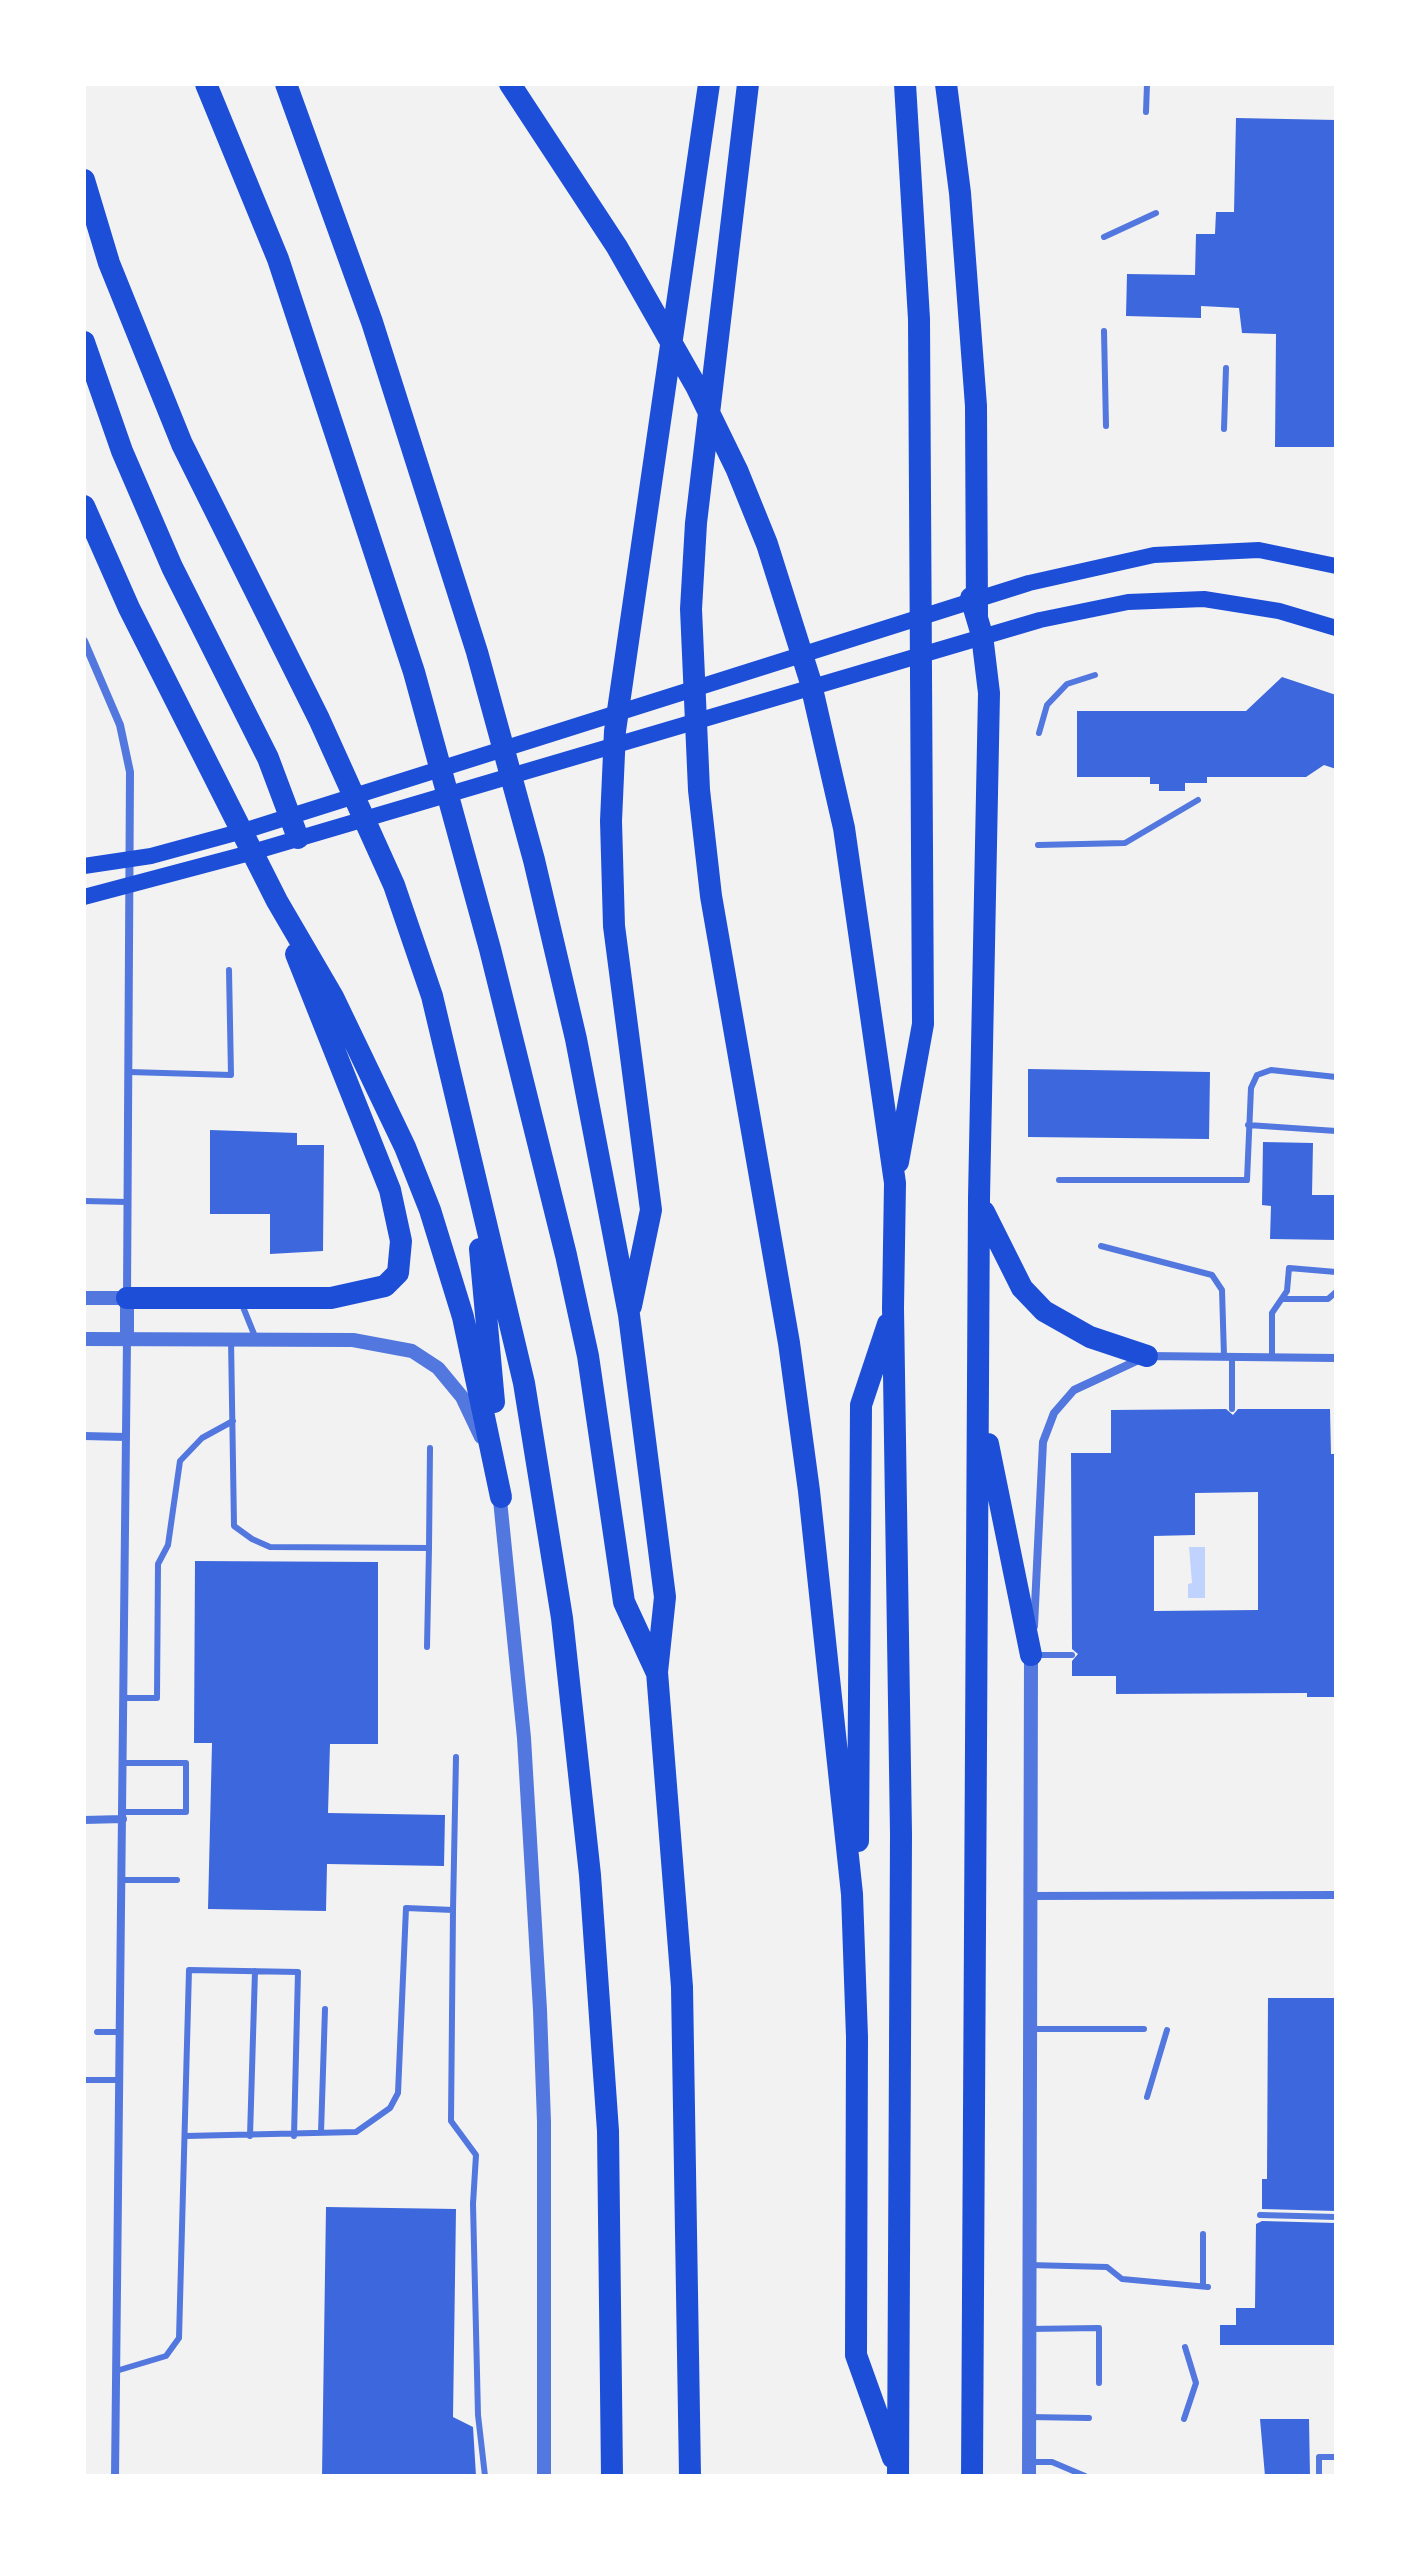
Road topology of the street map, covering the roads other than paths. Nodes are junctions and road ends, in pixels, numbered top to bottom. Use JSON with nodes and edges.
{"nodes":[{"id":1,"x":206,"y":84,"type":"edge"},
{"id":2,"x":286,"y":84,"type":"edge"},
{"id":3,"x":510,"y":84,"type":"edge"},
{"id":4,"x":709,"y":84,"type":"edge"},
{"id":5,"x":748,"y":84,"type":"edge"},
{"id":6,"x":905,"y":84,"type":"edge"},
{"id":7,"x":946,"y":84,"type":"edge"},
{"id":8,"x":1147,"y":84,"type":"edge"},
{"id":9,"x":1146,"y":112,"type":"dead end"},
{"id":10,"x":84,"y":180,"type":"edge"},
{"id":11,"x":1156,"y":213,"type":"dead end"},
{"id":12,"x":1104,"y":237,"type":"dead end"},
{"id":13,"x":1104,"y":331,"type":"dead end"},
{"id":14,"x":84,"y":342,"type":"edge"},
{"id":15,"x":1226,"y":368,"type":"dead end"},
{"id":16,"x":1106,"y":426,"type":"dead end"},
{"id":17,"x":1224,"y":429,"type":"dead end"},
{"id":18,"x":84,"y":506,"type":"edge"},
{"id":19,"x":1336,"y":566,"type":"edge"},
{"id":20,"x":971,"y":598,"type":"junction"},
{"id":21,"x":1336,"y":628,"type":"edge"},
{"id":22,"x":982,"y":635,"type":"junction"},
{"id":23,"x":84,"y":641,"type":"edge"},
{"id":24,"x":1095,"y":675,"type":"dead end"},
{"id":25,"x":1039,"y":733,"type":"dead end"},
{"id":26,"x":1198,"y":800,"type":"dead end"},
{"id":27,"x":295,"y":827,"type":"junction"},
{"id":28,"x":1038,"y":845,"type":"dead end"},
{"id":29,"x":84,"y":866,"type":"edge"},
{"id":30,"x":84,"y":897,"type":"edge"},
{"id":31,"x":277,"y":901,"type":"junction"},
{"id":32,"x":229,"y":970,"type":"dead end"},
{"id":33,"x":129,"y":1072,"type":"junction"},
{"id":34,"x":1336,"y":1077,"type":"edge"},
{"id":35,"x":462,"y":1117,"type":"junction"},
{"id":36,"x":1248,"y":1125,"type":"junction"},
{"id":37,"x":1336,"y":1131,"type":"edge"},
{"id":38,"x":1059,"y":1180,"type":"dead end"},
{"id":39,"x":895,"y":1183,"type":"junction"},
{"id":40,"x":972,"y":1185,"type":"junction"},
{"id":41,"x":84,"y":1201,"type":"edge"},
{"id":42,"x":128,"y":1202,"type":"junction"},
{"id":43,"x":1101,"y":1246,"type":"dead end"},
{"id":44,"x":1336,"y":1272,"type":"edge"},
{"id":45,"x":1336,"y":1292,"type":"edge"},
{"id":46,"x":84,"y":1298,"type":"edge"},
{"id":47,"x":127,"y":1298,"type":"junction"},
{"id":48,"x":240,"y":1298,"type":"junction"},
{"id":49,"x":1282,"y":1299,"type":"junction"},
{"id":50,"x":893,"y":1308,"type":"junction"},
{"id":51,"x":629,"y":1315,"type":"junction"},
{"id":52,"x":84,"y":1339,"type":"edge"},
{"id":53,"x":127,"y":1339,"type":"junction"},
{"id":54,"x":231,"y":1339,"type":"junction"},
{"id":55,"x":256,"y":1339,"type":"junction"},
{"id":56,"x":1147,"y":1356,"type":"junction"},
{"id":57,"x":1228,"y":1356,"type":"junction"},
{"id":58,"x":1272,"y":1357,"type":"junction"},
{"id":59,"x":1336,"y":1358,"type":"edge"},
{"id":60,"x":1232,"y":1409,"type":"dead end"},
{"id":61,"x":233,"y":1421,"type":"junction"},
{"id":62,"x":84,"y":1436,"type":"edge"},
{"id":63,"x":126,"y":1437,"type":"junction"},
{"id":64,"x":430,"y":1448,"type":"dead end"},
{"id":65,"x":501,"y":1497,"type":"junction"},
{"id":66,"x":429,"y":1548,"type":"junction"},
{"id":67,"x":427,"y":1647,"type":"dead end"},
{"id":68,"x":1031,"y":1655,"type":"junction"},
{"id":69,"x":1072,"y":1655,"type":"dead end"},
{"id":70,"x":657,"y":1672,"type":"junction"},
{"id":71,"x":124,"y":1698,"type":"junction"},
{"id":72,"x":456,"y":1757,"type":"dead end"},
{"id":73,"x":123,"y":1763,"type":"junction"},
{"id":74,"x":123,"y":1815,"type":"junction"},
{"id":75,"x":84,"y":1820,"type":"edge"},
{"id":76,"x":122,"y":1880,"type":"junction"},
{"id":77,"x":177,"y":1880,"type":"dead end"},
{"id":78,"x":852,"y":1894,"type":"junction"},
{"id":79,"x":1336,"y":1895,"type":"edge"},
{"id":80,"x":1031,"y":1896,"type":"junction"},
{"id":81,"x":453,"y":1910,"type":"junction"},
{"id":82,"x":255,"y":1971,"type":"junction"},
{"id":83,"x":325,"y":2009,"type":"dead end"},
{"id":84,"x":1031,"y":2029,"type":"junction"},
{"id":85,"x":1144,"y":2029,"type":"dead end"},
{"id":86,"x":1167,"y":2030,"type":"dead end"},
{"id":87,"x":97,"y":2032,"type":"dead end"},
{"id":88,"x":120,"y":2032,"type":"junction"},
{"id":89,"x":84,"y":2080,"type":"edge"},
{"id":90,"x":120,"y":2080,"type":"junction"},
{"id":91,"x":1147,"y":2097,"type":"dead end"},
{"id":92,"x":321,"y":2133,"type":"junction"},
{"id":93,"x":186,"y":2136,"type":"junction"},
{"id":94,"x":250,"y":2136,"type":"junction"},
{"id":95,"x":294,"y":2136,"type":"junction"},
{"id":96,"x":1260,"y":2215,"type":"dead end"},
{"id":97,"x":1336,"y":2217,"type":"edge"},
{"id":98,"x":1203,"y":2234,"type":"dead end"},
{"id":99,"x":1029,"y":2265,"type":"junction"},
{"id":100,"x":1029,"y":2329,"type":"junction"},
{"id":101,"x":1185,"y":2347,"type":"dead end"},
{"id":102,"x":116,"y":2371,"type":"junction"},
{"id":103,"x":1099,"y":2383,"type":"dead end"},
{"id":104,"x":1029,"y":2417,"type":"junction"},
{"id":105,"x":1089,"y":2418,"type":"dead end"},
{"id":106,"x":1184,"y":2419,"type":"dead end"},
{"id":107,"x":1336,"y":2457,"type":"edge"},
{"id":108,"x":1029,"y":2469,"type":"edge"},
{"id":109,"x":898,"y":2474,"type":"edge"},
{"id":110,"x":115,"y":2476,"type":"edge"},
{"id":111,"x":485,"y":2476,"type":"edge"},
{"id":112,"x":544,"y":2476,"type":"edge"},
{"id":113,"x":612,"y":2476,"type":"edge"},
{"id":114,"x":690,"y":2476,"type":"edge"},
{"id":115,"x":972,"y":2476,"type":"edge"},
{"id":116,"x":1085,"y":2476,"type":"edge"},
{"id":117,"x":1319,"y":2476,"type":"edge"}],
"edges":[{"from":1,"to":70,"type":"highway"},
{"from":2,"to":51,"type":"highway"},
{"from":3,"to":39,"type":"highway"},
{"from":4,"to":51,"type":"highway"},
{"from":5,"to":78,"type":"highway"},
{"from":6,"to":39,"type":"highway"},
{"from":7,"to":40,"type":"highway"},
{"from":8,"to":9,"type":"lane"},
{"from":10,"to":35,"type":"highway"},
{"from":11,"to":12,"type":"lane"},
{"from":13,"to":16,"type":"lane"},
{"from":14,"to":27,"type":"highway"},
{"from":15,"to":17,"type":"lane"},
{"from":18,"to":31,"type":"highway"},
{"from":19,"to":20,"type":"main road"},
{"from":20,"to":22,"type":"highway"},
{"from":20,"to":27,"type":"main road"},
{"from":21,"to":22,"type":"main road"},
{"from":22,"to":27,"type":"main road"},
{"from":22,"to":115,"type":"highway"},
{"from":23,"to":33,"type":"street"},
{"from":24,"to":25,"type":"lane"},
{"from":26,"to":28,"type":"lane"},
{"from":27,"to":29,"type":"main road"},
{"from":27,"to":30,"type":"main road"},
{"from":31,"to":48,"type":"highway"},
{"from":31,"to":65,"type":"highway"},
{"from":32,"to":33,"type":"lane"},
{"from":33,"to":42,"type":"street"},
{"from":34,"to":36,"type":"lane"},
{"from":35,"to":65,"type":"highway"},
{"from":35,"to":113,"type":"highway"},
{"from":36,"to":37,"type":"lane"},
{"from":36,"to":38,"type":"lane"},
{"from":39,"to":50,"type":"highway"},
{"from":40,"to":56,"type":"highway"},
{"from":40,"to":68,"type":"highway"},
{"from":41,"to":42,"type":"lane"},
{"from":42,"to":47,"type":"street"},
{"from":43,"to":57,"type":"lane"},
{"from":44,"to":49,"type":"lane"},
{"from":45,"to":49,"type":"lane"},
{"from":46,"to":47,"type":"street"},
{"from":47,"to":48,"type":"highway"},
{"from":47,"to":53,"type":"street"},
{"from":48,"to":55,"type":"lane"},
{"from":49,"to":58,"type":"lane"},
{"from":50,"to":78,"type":"highway"},
{"from":50,"to":109,"type":"highway"},
{"from":51,"to":70,"type":"highway"},
{"from":52,"to":53,"type":"street"},
{"from":53,"to":54,"type":"street"},
{"from":53,"to":63,"type":"street"},
{"from":54,"to":55,"type":"street"},
{"from":54,"to":61,"type":"lane"},
{"from":55,"to":65,"type":"street"},
{"from":56,"to":57,"type":"street"},
{"from":56,"to":68,"type":"street"},
{"from":57,"to":58,"type":"street"},
{"from":57,"to":60,"type":"lane"},
{"from":58,"to":59,"type":"street"},
{"from":61,"to":66,"type":"lane"},
{"from":61,"to":71,"type":"lane"},
{"from":62,"to":63,"type":"street"},
{"from":63,"to":71,"type":"street"},
{"from":64,"to":66,"type":"lane"},
{"from":65,"to":112,"type":"street"},
{"from":66,"to":67,"type":"lane"},
{"from":68,"to":69,"type":"lane"},
{"from":68,"to":80,"type":"street"},
{"from":70,"to":114,"type":"highway"},
{"from":71,"to":73,"type":"street"},
{"from":72,"to":81,"type":"lane"},
{"from":73,"to":74,"type":"street"},
{"from":73,"to":74,"type":"lane"},
{"from":74,"to":75,"type":"street"},
{"from":74,"to":76,"type":"street"},
{"from":76,"to":77,"type":"lane"},
{"from":76,"to":88,"type":"street"},
{"from":78,"to":109,"type":"highway"},
{"from":79,"to":80,"type":"street"},
{"from":80,"to":84,"type":"street"},
{"from":81,"to":92,"type":"lane"},
{"from":81,"to":111,"type":"lane"},
{"from":82,"to":93,"type":"lane"},
{"from":82,"to":94,"type":"lane"},
{"from":82,"to":95,"type":"lane"},
{"from":83,"to":92,"type":"lane"},
{"from":84,"to":85,"type":"lane"},
{"from":84,"to":99,"type":"street"},
{"from":86,"to":91,"type":"lane"},
{"from":87,"to":88,"type":"lane"},
{"from":88,"to":90,"type":"street"},
{"from":89,"to":90,"type":"lane"},
{"from":90,"to":102,"type":"street"},
{"from":92,"to":95,"type":"lane"},
{"from":93,"to":94,"type":"lane"},
{"from":93,"to":102,"type":"lane"},
{"from":94,"to":95,"type":"lane"},
{"from":96,"to":97,"type":"lane"},
{"from":98,"to":99,"type":"lane"},
{"from":99,"to":100,"type":"street"},
{"from":100,"to":103,"type":"lane"},
{"from":100,"to":104,"type":"street"},
{"from":101,"to":106,"type":"lane"},
{"from":102,"to":110,"type":"street"},
{"from":104,"to":105,"type":"lane"},
{"from":104,"to":108,"type":"street"},
{"from":107,"to":117,"type":"lane"},
{"from":108,"to":116,"type":"lane"}]}
